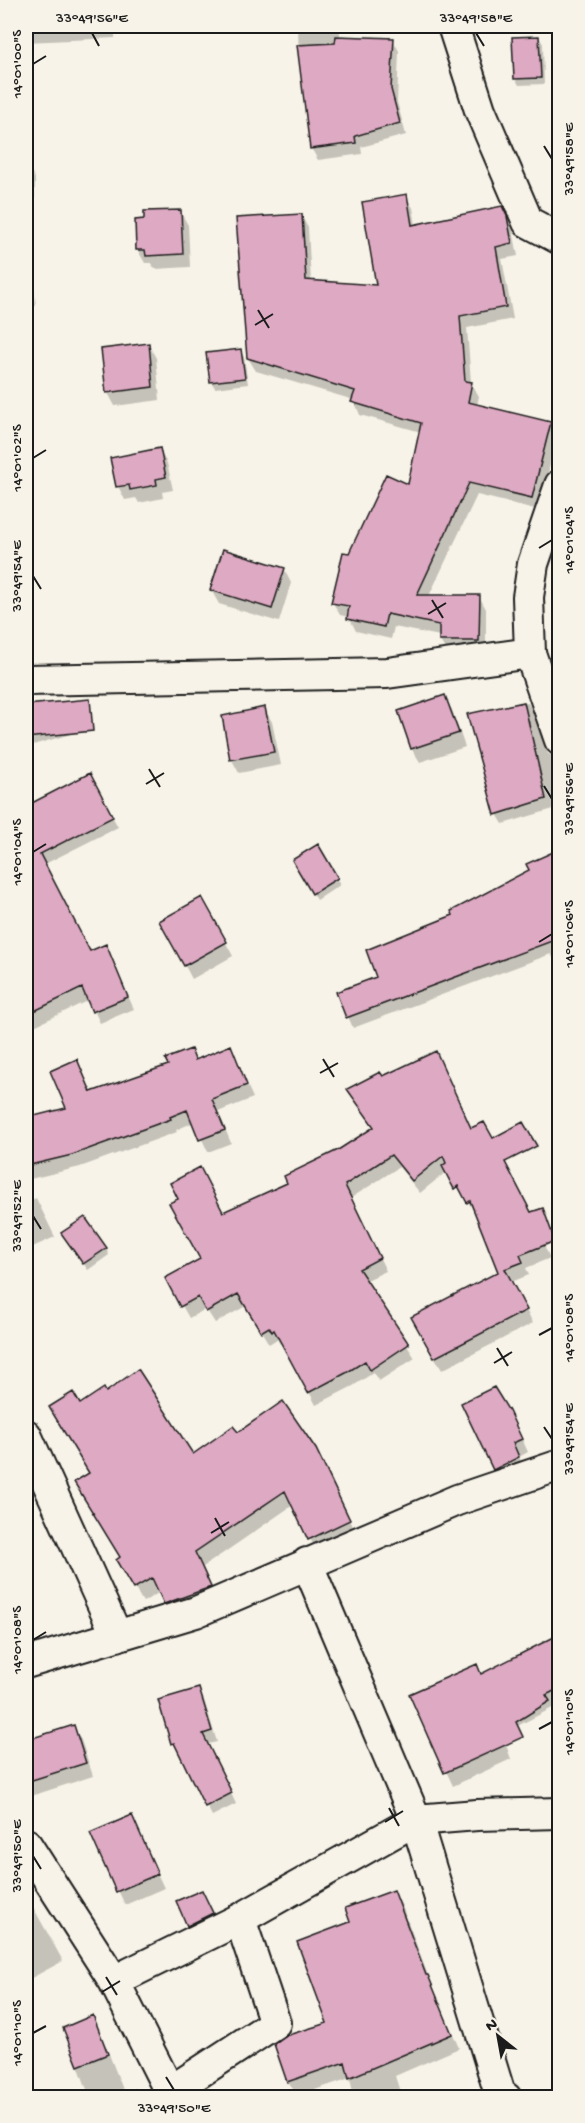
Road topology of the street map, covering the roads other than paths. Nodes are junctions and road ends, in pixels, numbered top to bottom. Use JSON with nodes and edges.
{"nodes":[{"id":1,"x":453,"y":26,"type":"edge"},
{"id":2,"x":560,"y":239,"type":"edge"},
{"id":3,"x":560,"y":485,"type":"edge"},
{"id":4,"x":530,"y":653,"type":"junction"},
{"id":5,"x":26,"y":680,"type":"edge"},
{"id":6,"x":560,"y":740,"type":"edge"},
{"id":7,"x":26,"y":1435,"type":"edge"},
{"id":8,"x":560,"y":1465,"type":"edge"},
{"id":9,"x":307,"y":1563,"type":"junction"},
{"id":10,"x":117,"y":1636,"type":"junction"},
{"id":11,"x":26,"y":1663,"type":"edge"},
{"id":12,"x":560,"y":1813,"type":"edge"},
{"id":13,"x":416,"y":1820,"type":"junction"},
{"id":14,"x":26,"y":1844,"type":"edge"},
{"id":15,"x":240,"y":1919,"type":"junction"},
{"id":16,"x":114,"y":1981,"type":"junction"},
{"id":17,"x":172,"y":2094,"type":"edge"},
{"id":18,"x":506,"y":2097,"type":"edge"}],
"edges":[{"from":1,"to":2,"type":"street"},
{"from":3,"to":4,"type":"street"},
{"from":4,"to":5,"type":"street"},
{"from":4,"to":6,"type":"street"},
{"from":7,"to":10,"type":"street"},
{"from":8,"to":9,"type":"street"},
{"from":9,"to":10,"type":"street"},
{"from":9,"to":13,"type":"street"},
{"from":10,"to":11,"type":"street"},
{"from":12,"to":13,"type":"street"},
{"from":13,"to":15,"type":"street"},
{"from":13,"to":18,"type":"street"},
{"from":14,"to":16,"type":"street"},
{"from":15,"to":16,"type":"street"},
{"from":15,"to":17,"type":"street"},
{"from":16,"to":17,"type":"street"}]}
